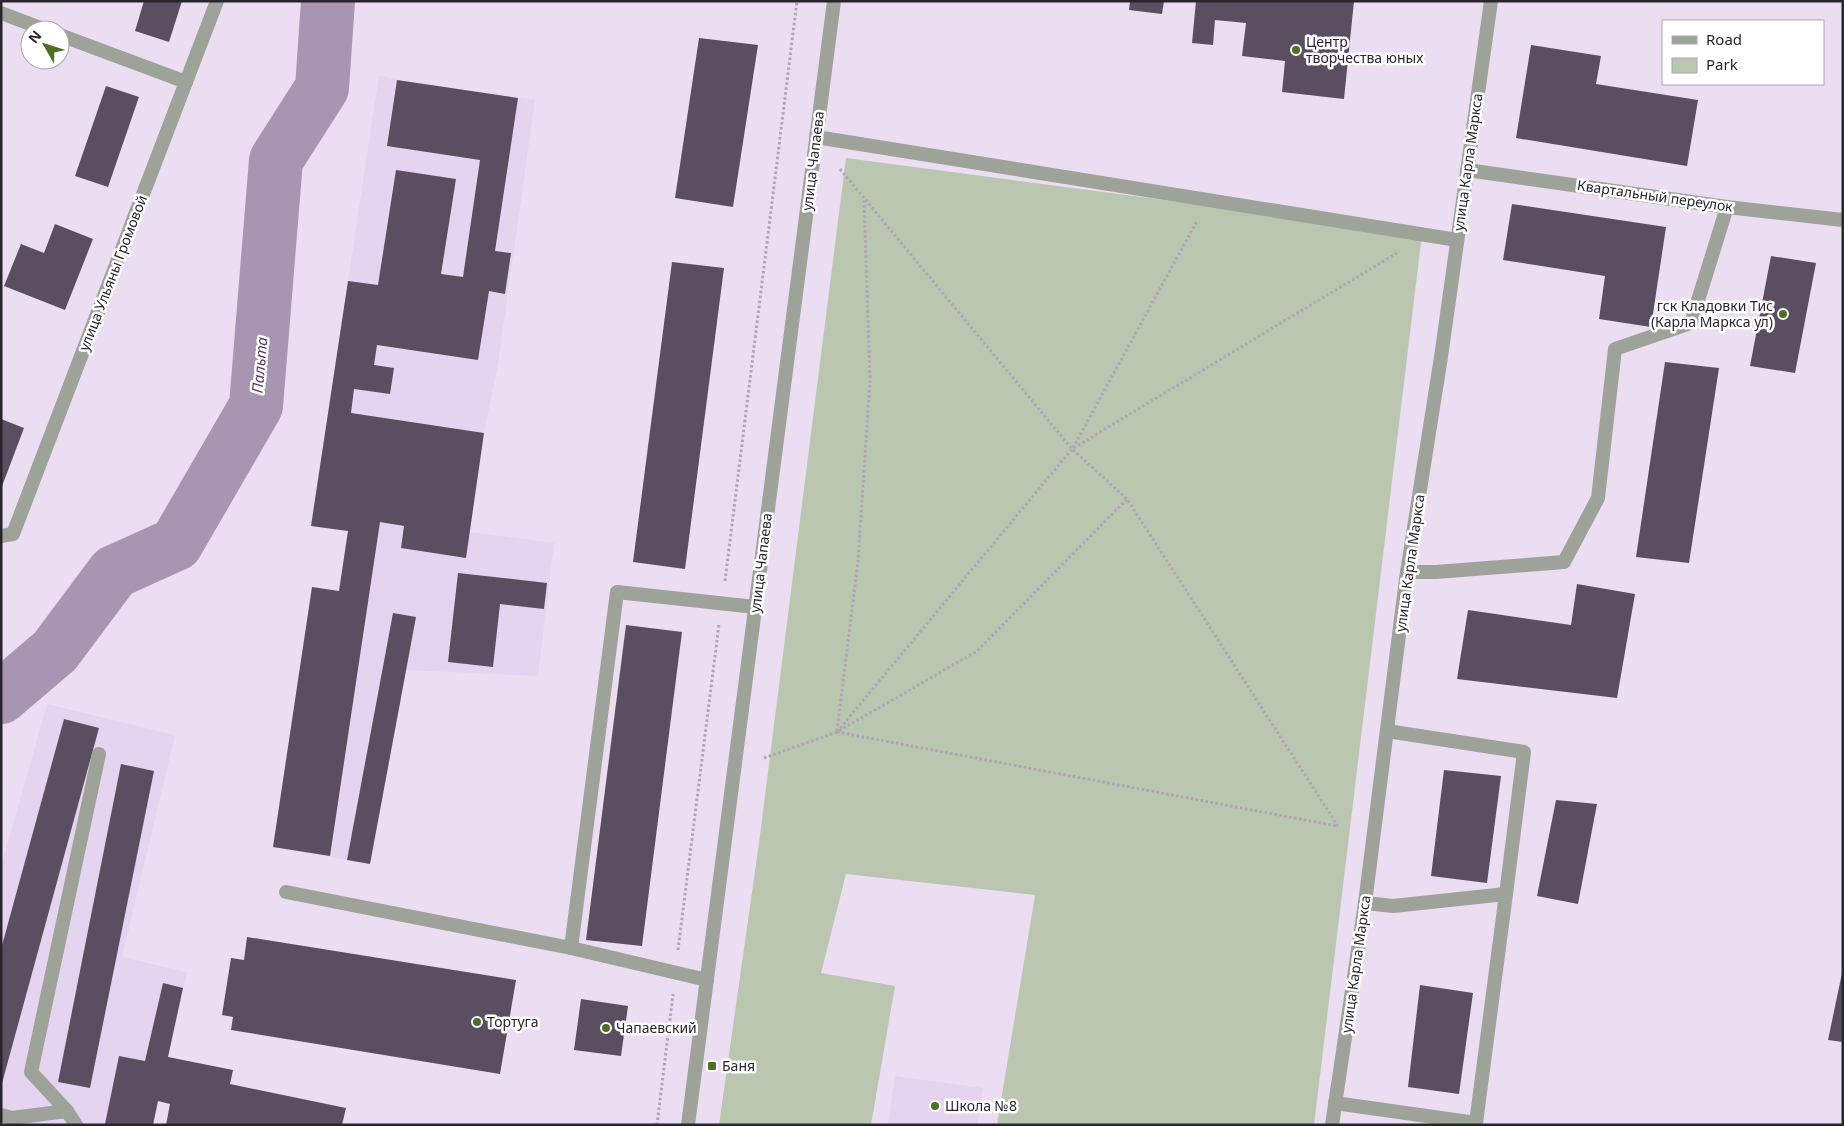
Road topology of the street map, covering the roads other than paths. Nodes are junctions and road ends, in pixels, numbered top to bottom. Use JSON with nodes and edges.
{"nodes":[{"id":1,"x":217,"y":1,"type":"edge"},
{"id":2,"x":834,"y":1,"type":"edge"},
{"id":3,"x":1491,"y":1,"type":"edge"},
{"id":4,"x":1,"y":13,"type":"edge"},
{"id":5,"x":20,"y":20,"type":"edge"},
{"id":6,"x":70,"y":39,"type":"edge"},
{"id":7,"x":186,"y":82,"type":"junction"},
{"id":8,"x":816,"y":137,"type":"junction"},
{"id":9,"x":1467,"y":170,"type":"junction"},
{"id":10,"x":1727,"y":207,"type":"junction"},
{"id":11,"x":1843,"y":220,"type":"edge"},
{"id":12,"x":1457,"y":240,"type":"junction"},
{"id":13,"x":1,"y":536,"type":"edge"},
{"id":14,"x":1407,"y":572,"type":"junction"},
{"id":15,"x":755,"y":607,"type":"junction"},
{"id":16,"x":1387,"y":731,"type":"junction"},
{"id":17,"x":99,"y":754,"type":"dead end"},
{"id":18,"x":286,"y":892,"type":"dead end"},
{"id":19,"x":1506,"y":894,"type":"junction"},
{"id":20,"x":1365,"y":903,"type":"junction"},
{"id":21,"x":571,"y":948,"type":"junction"},
{"id":22,"x":707,"y":980,"type":"junction"},
{"id":23,"x":1335,"y":1103,"type":"junction"},
{"id":24,"x":67,"y":1111,"type":"junction"},
{"id":25,"x":1,"y":1115,"type":"edge"},
{"id":26,"x":76,"y":1125,"type":"edge"},
{"id":27,"x":688,"y":1125,"type":"edge"},
{"id":28,"x":1332,"y":1125,"type":"edge"}],
"edges":[{"from":1,"to":7,"type":"street","name":"улица Ульяны Громовой"},
{"from":2,"to":8,"type":"street","name":"улица Чапаева"},
{"from":3,"to":9,"type":"street","name":"улица Карла Маркса"},
{"from":4,"to":5,"type":"street"},
{"from":6,"to":7,"type":"street"},
{"from":7,"to":13,"type":"street","name":"улица Ульяны Громовой"},
{"from":8,"to":12,"type":"street"},
{"from":8,"to":15,"type":"street","name":"улица Чапаева"},
{"from":9,"to":10,"type":"street","name":"Квартальный переулок"},
{"from":9,"to":12,"type":"street","name":"улица Карла Маркса"},
{"from":10,"to":11,"type":"street","name":"Квартальный переулок"},
{"from":10,"to":14,"type":"street"},
{"from":12,"to":14,"type":"street","name":"улица Карла Маркса"},
{"from":14,"to":16,"type":"street","name":"улица Карла Маркса"},
{"from":15,"to":21,"type":"street"},
{"from":15,"to":22,"type":"street","name":"улица Чапаева"},
{"from":16,"to":19,"type":"street"},
{"from":16,"to":20,"type":"street","name":"улица Карла Маркса"},
{"from":17,"to":24,"type":"street"},
{"from":18,"to":21,"type":"street"},
{"from":19,"to":20,"type":"street"},
{"from":19,"to":23,"type":"street"},
{"from":20,"to":23,"type":"street","name":"улица Карла Маркса"},
{"from":21,"to":22,"type":"street"},
{"from":22,"to":27,"type":"street","name":"улица Чапаева"},
{"from":23,"to":28,"type":"street","name":"улица Карла Маркса"},
{"from":24,"to":25,"type":"street"},
{"from":24,"to":26,"type":"street"}]}
